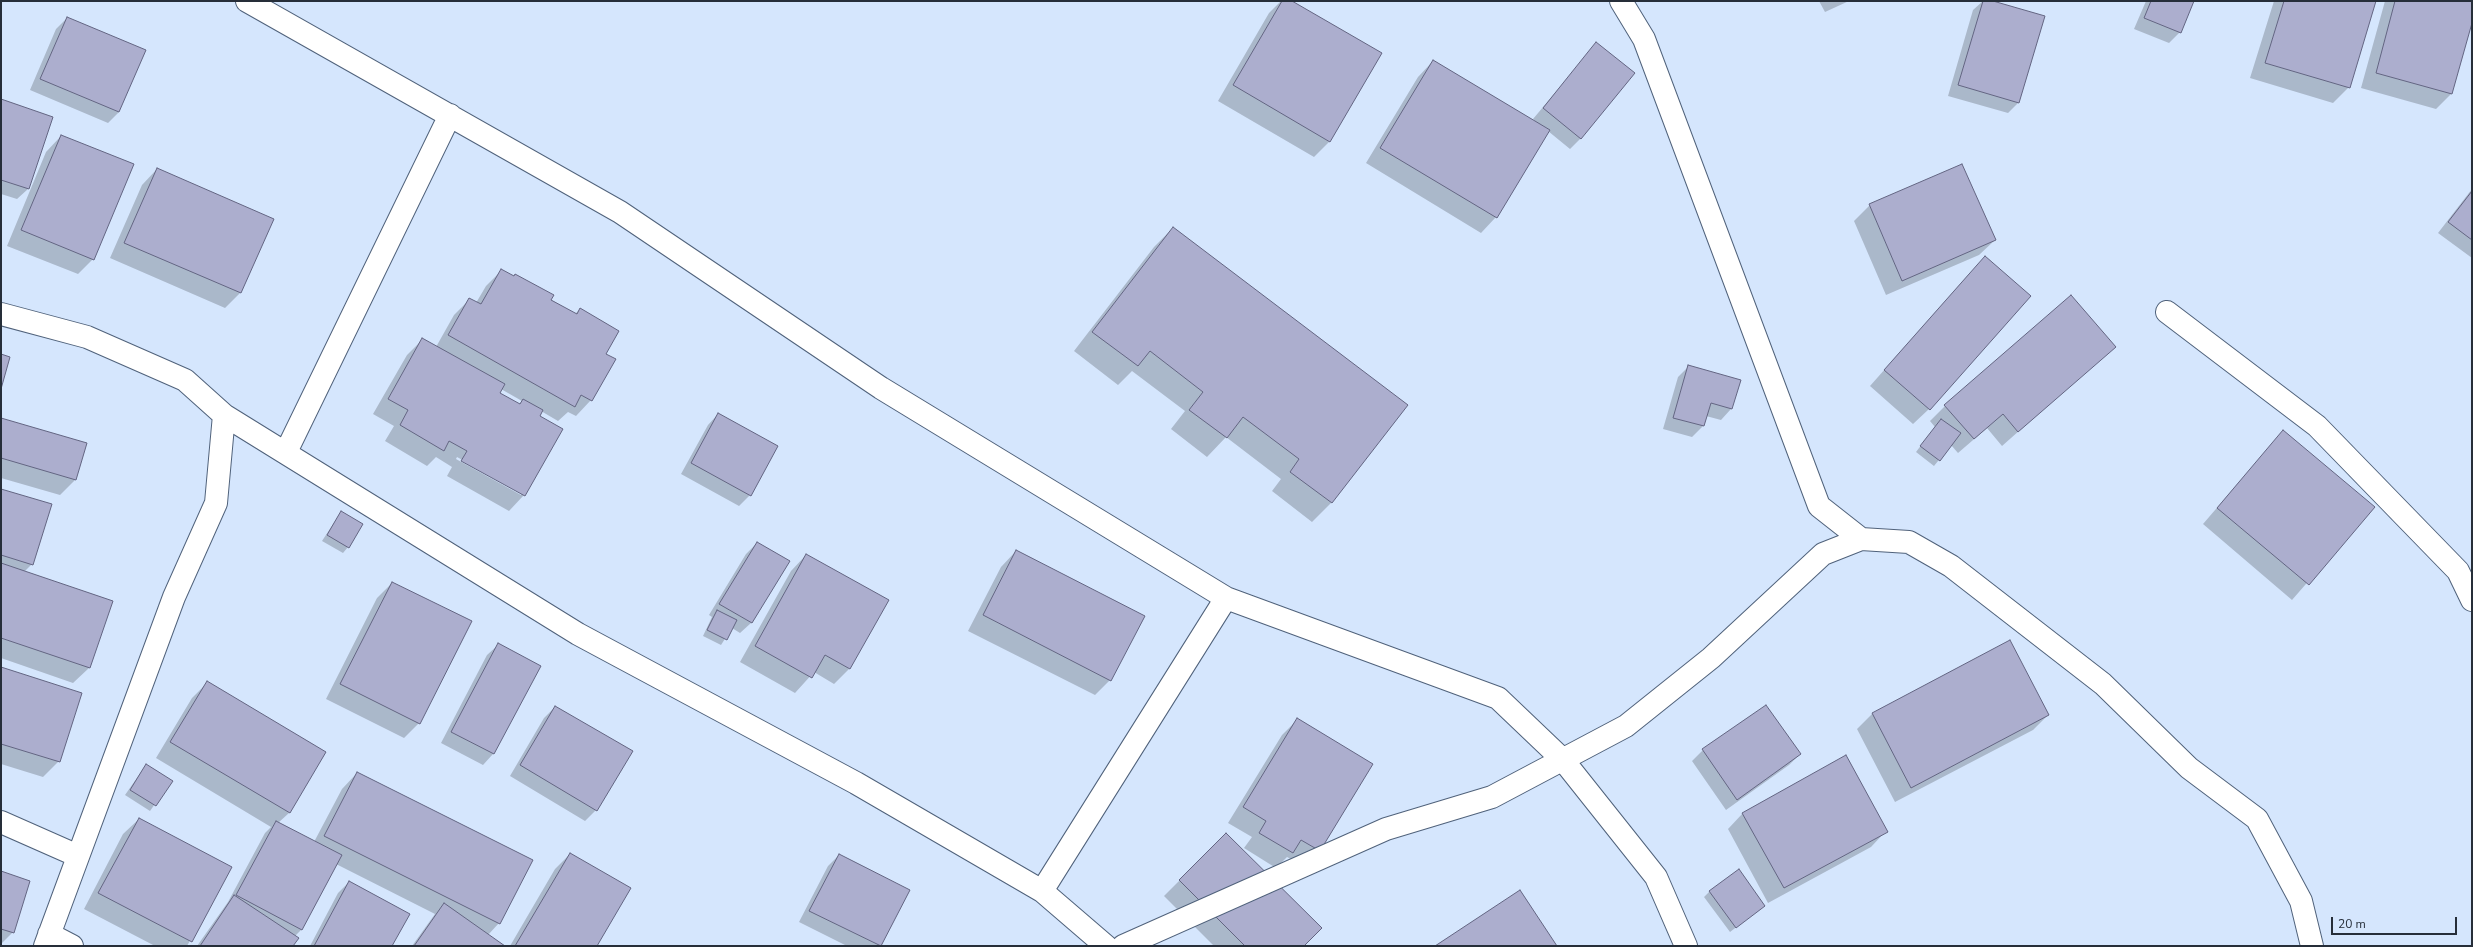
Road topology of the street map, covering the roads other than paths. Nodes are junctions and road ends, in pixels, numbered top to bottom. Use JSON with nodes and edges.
{"nodes":[{"id":1,"x":247,"y":1,"type":"edge"},
{"id":2,"x":1621,"y":1,"type":"edge"},
{"id":3,"x":450,"y":115,"type":"junction"},
{"id":4,"x":2167,"y":312,"type":"dead end"},
{"id":5,"x":1,"y":314,"type":"edge"},
{"id":6,"x":224,"y":415,"type":"junction"},
{"id":7,"x":286,"y":452,"type":"junction"},
{"id":8,"x":1861,"y":539,"type":"junction"},
{"id":9,"x":2465,"y":567,"type":"edge"},
{"id":10,"x":1226,"y":598,"type":"junction"},
{"id":11,"x":2472,"y":600,"type":"edge"},
{"id":12,"x":1563,"y":760,"type":"junction"},
{"id":13,"x":1,"y":822,"type":"edge"},
{"id":14,"x":78,"y":856,"type":"junction"},
{"id":15,"x":1042,"y":892,"type":"junction"},
{"id":16,"x":47,"y":940,"type":"edge"},
{"id":17,"x":72,"y":946,"type":"edge"},
{"id":18,"x":1106,"y":946,"type":"edge"},
{"id":19,"x":1124,"y":946,"type":"edge"},
{"id":20,"x":1686,"y":946,"type":"edge"},
{"id":21,"x":2312,"y":946,"type":"edge"}],
"edges":[{"from":1,"to":3,"type":"street"},
{"from":2,"to":8,"type":"street"},
{"from":3,"to":7,"type":"street"},
{"from":3,"to":10,"type":"street"},
{"from":4,"to":9,"type":"street"},
{"from":5,"to":6,"type":"street"},
{"from":6,"to":7,"type":"street"},
{"from":6,"to":14,"type":"street"},
{"from":7,"to":15,"type":"street"},
{"from":8,"to":12,"type":"street"},
{"from":8,"to":21,"type":"street"},
{"from":9,"to":11,"type":"street"},
{"from":10,"to":12,"type":"street"},
{"from":10,"to":15,"type":"street"},
{"from":12,"to":19,"type":"street"},
{"from":12,"to":20,"type":"street"},
{"from":13,"to":14,"type":"street"},
{"from":14,"to":16,"type":"street"},
{"from":15,"to":18,"type":"street"},
{"from":16,"to":17,"type":"street"}]}
